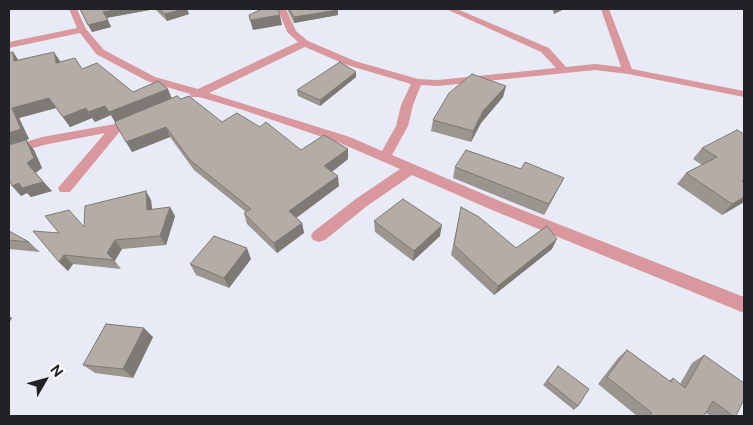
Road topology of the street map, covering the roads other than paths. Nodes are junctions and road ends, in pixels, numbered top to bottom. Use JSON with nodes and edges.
{"nodes":[{"id":1,"x":73,"y":9,"type":"edge"},
{"id":2,"x":282,"y":9,"type":"edge"},
{"id":3,"x":450,"y":9,"type":"edge"},
{"id":4,"x":606,"y":9,"type":"edge"},
{"id":5,"x":82,"y":30,"type":"junction"},
{"id":6,"x":305,"y":43,"type":"junction"},
{"id":7,"x":9,"y":46,"type":"edge"},
{"id":8,"x":563,"y":70,"type":"junction"},
{"id":9,"x":628,"y":71,"type":"junction"},
{"id":10,"x":417,"y":82,"type":"junction"},
{"id":11,"x":199,"y":93,"type":"junction"},
{"id":12,"x":744,"y":94,"type":"edge"},
{"id":13,"x":181,"y":101,"type":"edge"},
{"id":14,"x":149,"y":115,"type":"edge"},
{"id":15,"x":117,"y":127,"type":"junction"},
{"id":16,"x":9,"y":151,"type":"edge"},
{"id":17,"x":384,"y":158,"type":"junction"},
{"id":18,"x":411,"y":169,"type":"junction"},
{"id":19,"x":65,"y":188,"type":"dead end"},
{"id":20,"x":319,"y":236,"type":"dead end"},
{"id":21,"x":744,"y":306,"type":"edge"}],
"edges":[{"from":1,"to":5,"type":"street"},
{"from":2,"to":6,"type":"street"},
{"from":3,"to":8,"type":"street"},
{"from":4,"to":9,"type":"street"},
{"from":5,"to":7,"type":"street"},
{"from":5,"to":11,"type":"street"},
{"from":6,"to":10,"type":"street"},
{"from":6,"to":11,"type":"street"},
{"from":8,"to":9,"type":"street"},
{"from":8,"to":10,"type":"street"},
{"from":9,"to":12,"type":"street"},
{"from":10,"to":17,"type":"street"},
{"from":11,"to":13,"type":"street"},
{"from":11,"to":17,"type":"street"},
{"from":14,"to":15,"type":"street"},
{"from":15,"to":16,"type":"street"},
{"from":15,"to":19,"type":"street"},
{"from":17,"to":18,"type":"street"},
{"from":18,"to":20,"type":"street"},
{"from":18,"to":21,"type":"street"}]}
